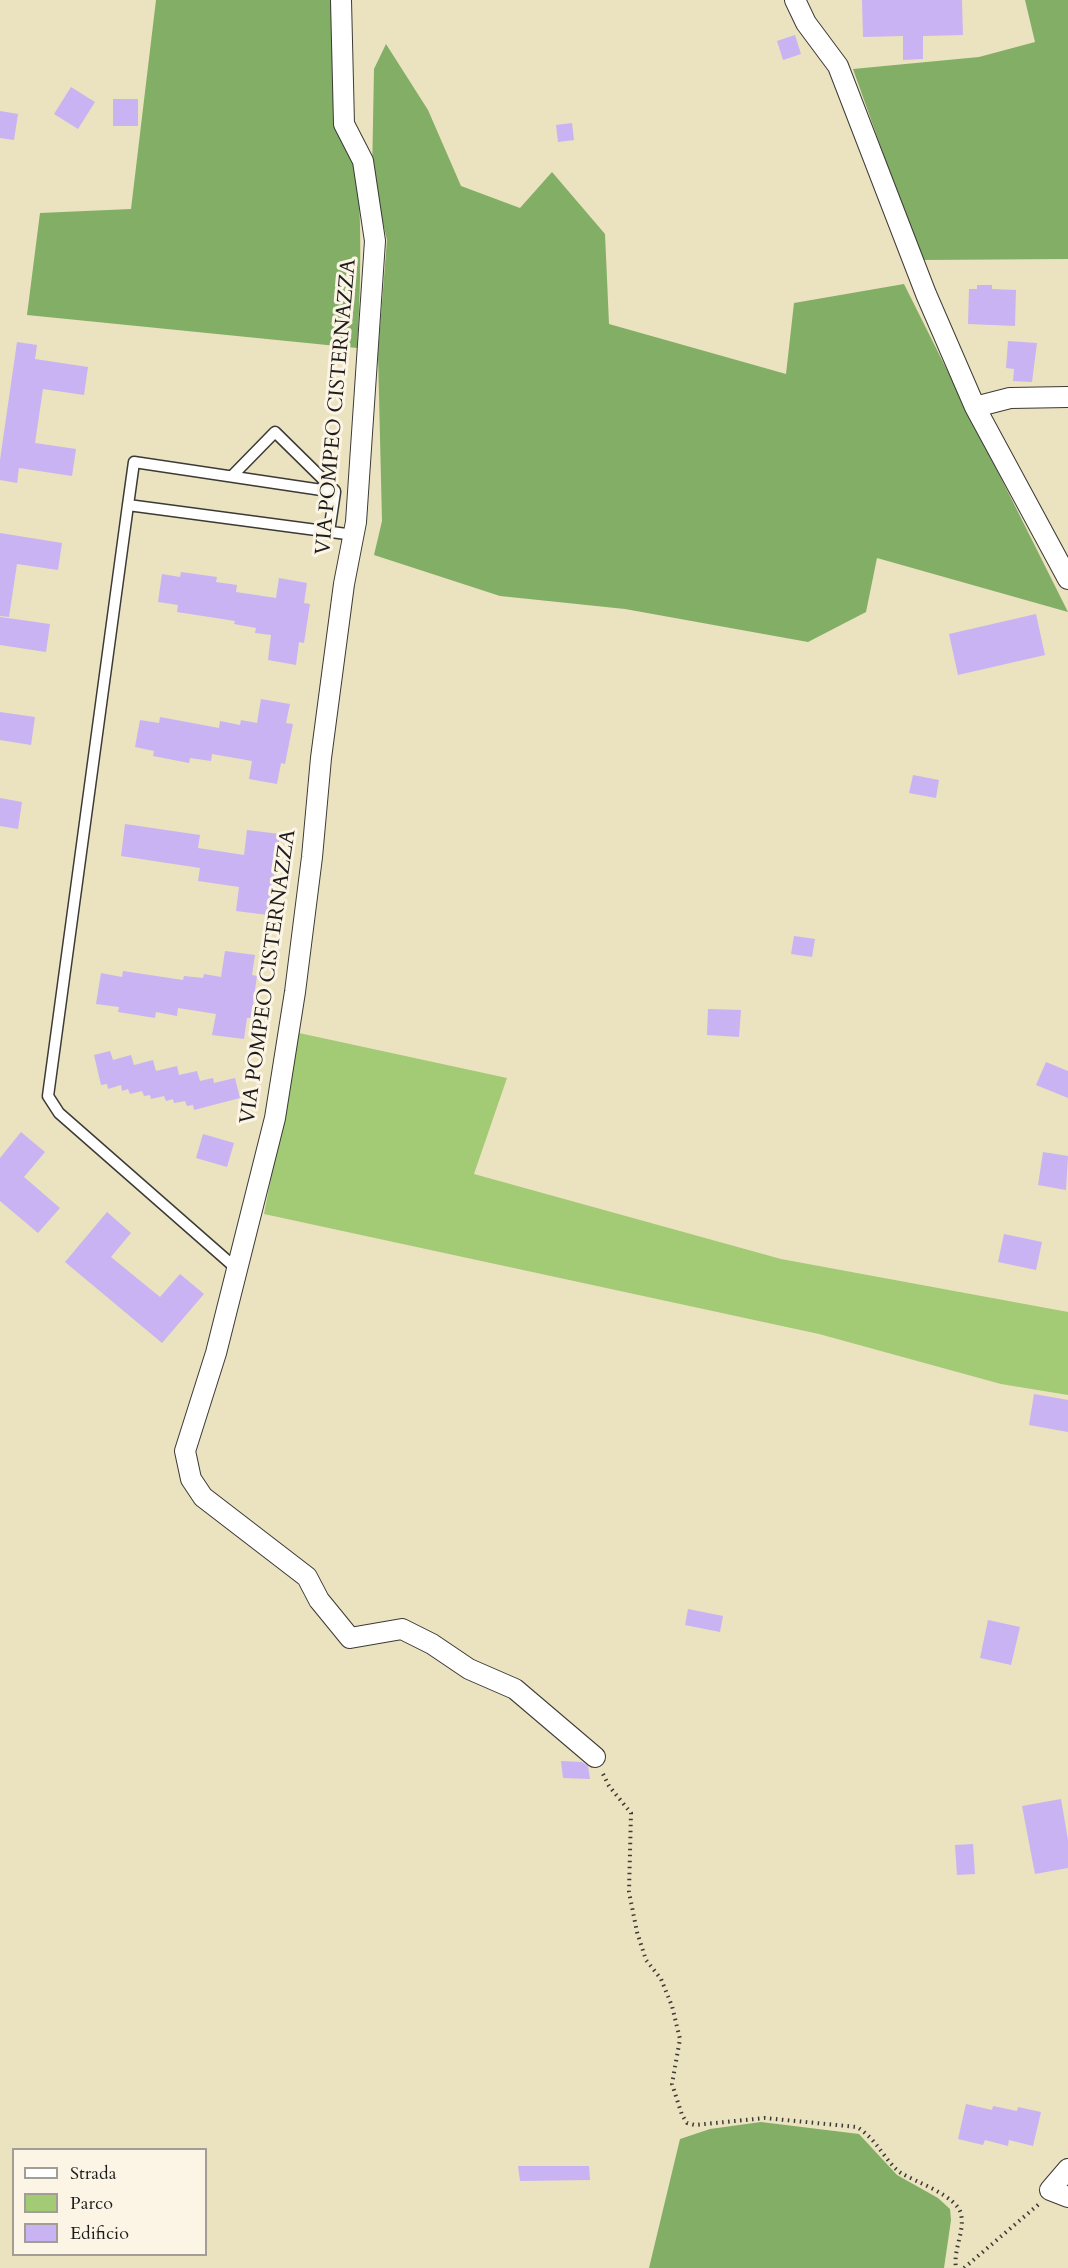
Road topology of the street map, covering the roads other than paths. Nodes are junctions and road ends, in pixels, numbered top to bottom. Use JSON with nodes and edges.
{"nodes":[{"id":1,"x":341,"y":0,"type":"edge"},
{"id":2,"x":795,"y":0,"type":"edge"},
{"id":3,"x":1068,"y":397,"type":"edge"},
{"id":4,"x":975,"y":408,"type":"junction"},
{"id":5,"x":232,"y":476,"type":"junction"},
{"id":6,"x":335,"y":492,"type":"junction"},
{"id":7,"x":128,"y":505,"type":"junction"},
{"id":8,"x":329,"y":532,"type":"junction"},
{"id":9,"x":354,"y":535,"type":"junction"},
{"id":10,"x":1068,"y":579,"type":"edge"},
{"id":11,"x":238,"y":1270,"type":"junction"},
{"id":12,"x":595,"y":1757,"type":"road end"},
{"id":13,"x":1068,"y":2169,"type":"edge"},
{"id":14,"x":1059,"y":2193,"type":"edge"}],
"edges":[{"from":1,"to":9,"type":"street","name":"VIA POMPEO CISTERNAZZA"},
{"from":2,"to":4,"type":"street"},
{"from":3,"to":4,"type":"street"},
{"from":4,"to":10,"type":"street"},
{"from":5,"to":6,"type":"lane"},
{"from":5,"to":6,"type":"lane"},
{"from":5,"to":7,"type":"lane"},
{"from":6,"to":8,"type":"lane"},
{"from":7,"to":8,"type":"lane"},
{"from":7,"to":11,"type":"lane"},
{"from":8,"to":9,"type":"lane"},
{"from":9,"to":11,"type":"street","name":"VIA POMPEO CISTERNAZZA"},
{"from":11,"to":12,"type":"street","name":"VIA POMPEO CISTERNAZZA"},
{"from":13,"to":14,"type":"street"}]}
